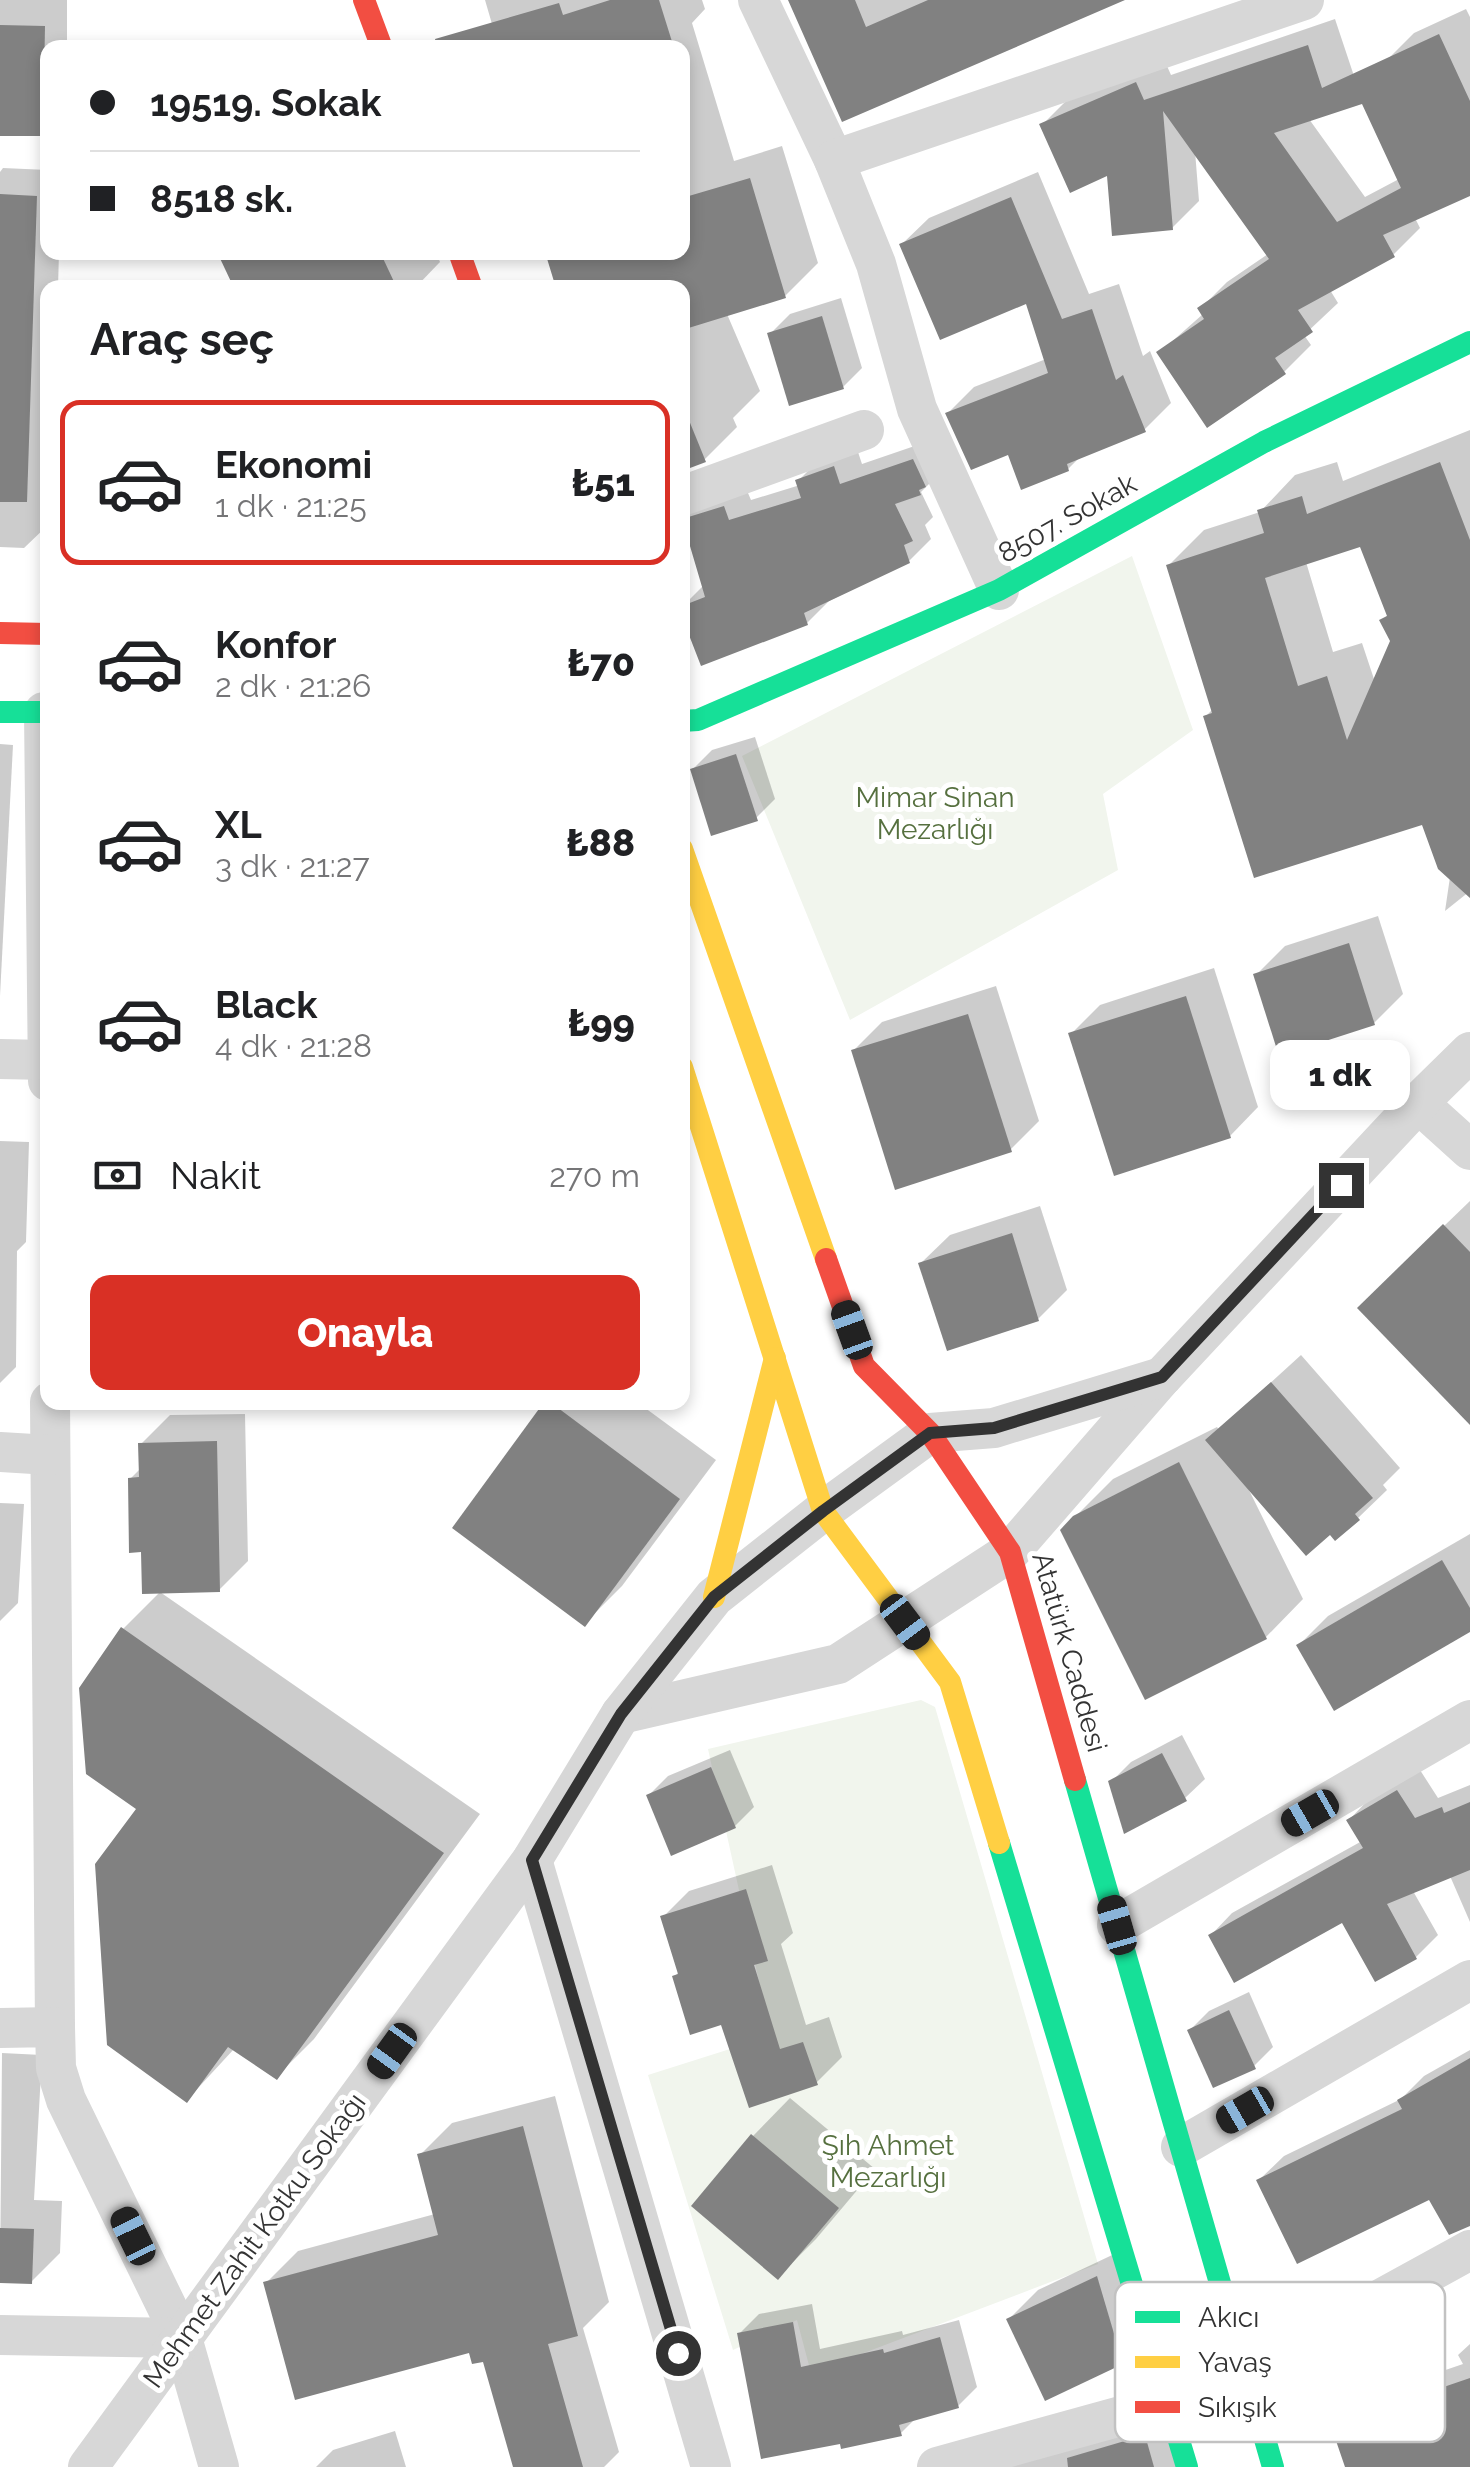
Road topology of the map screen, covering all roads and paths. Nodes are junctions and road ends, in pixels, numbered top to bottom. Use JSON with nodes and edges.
{"nodes":[{"id":1,"x":364,"y":0,"type":"edge"},
{"id":2,"x":758,"y":0,"type":"edge"},
{"id":3,"x":1304,"y":0,"type":"edge"},
{"id":4,"x":379,"y":40,"type":"edge"},
{"id":5,"x":834,"y":160,"type":"junction"},
{"id":6,"x":1470,"y":342,"type":"edge"},
{"id":7,"x":864,"y":430,"type":"dead end"},
{"id":8,"x":690,"y":493,"type":"edge"},
{"id":9,"x":999,"y":590,"type":"junction"},
{"id":10,"x":0,"y":634,"type":"edge"},
{"id":11,"x":40,"y":634,"type":"edge"},
{"id":12,"x":0,"y":712,"type":"edge"},
{"id":13,"x":40,"y":712,"type":"edge"},
{"id":14,"x":690,"y":720,"type":"edge"},
{"id":15,"x":690,"y":872,"type":"edge"},
{"id":16,"x":1470,"y":1052,"type":"edge"},
{"id":17,"x":0,"y":1059,"type":"edge"},
{"id":18,"x":40,"y":1060,"type":"edge"},
{"id":19,"x":690,"y":1091,"type":"edge"},
{"id":20,"x":1418,"y":1103,"type":"junction"},
{"id":21,"x":1470,"y":1150,"type":"edge"},
{"id":22,"x":775,"y":1358,"type":"junction"},
{"id":23,"x":1162,"y":1377,"type":"junction"},
{"id":24,"x":50,"y":1410,"type":"edge"},
{"id":25,"x":930,"y":1433,"type":"junction"},
{"id":26,"x":0,"y":1452,"type":"edge"},
{"id":27,"x":50,"y":1455,"type":"junction"},
{"id":28,"x":823,"y":1511,"type":"junction"},
{"id":29,"x":1010,"y":1552,"type":"junction"},
{"id":30,"x":714,"y":1597,"type":"junction"},
{"id":31,"x":905,"y":1622,"type":"junction"},
{"id":32,"x":621,"y":1714,"type":"junction"},
{"id":33,"x":1470,"y":1720,"type":"edge"},
{"id":34,"x":532,"y":1860,"type":"junction"},
{"id":35,"x":1117,"y":1925,"type":"junction"},
{"id":36,"x":1470,"y":1980,"type":"edge"},
{"id":37,"x":54,"y":2027,"type":"junction"},
{"id":38,"x":0,"y":2028,"type":"edge"},
{"id":39,"x":1181,"y":2147,"type":"junction"},
{"id":40,"x":1470,"y":2250,"type":"edge"},
{"id":41,"x":1132,"y":2282,"type":"edge"},
{"id":42,"x":1220,"y":2282,"type":"edge"},
{"id":43,"x":1412,"y":2282,"type":"edge"},
{"id":44,"x":0,"y":2335,"type":"edge"},
{"id":45,"x":182,"y":2338,"type":"junction"},
{"id":46,"x":1115,"y":2417,"type":"edge"},
{"id":47,"x":1180,"y":2442,"type":"edge"},
{"id":48,"x":1265,"y":2442,"type":"edge"},
{"id":49,"x":88,"y":2467,"type":"edge"},
{"id":50,"x":219,"y":2467,"type":"edge"},
{"id":51,"x":711,"y":2467,"type":"edge"},
{"id":52,"x":938,"y":2467,"type":"edge"},
{"id":53,"x":1187,"y":2467,"type":"edge"},
{"id":54,"x":1272,"y":2467,"type":"edge"}],
"edges":[{"from":1,"to":4,"type":"street"},
{"from":2,"to":5,"type":"street"},
{"from":3,"to":5,"type":"street"},
{"from":5,"to":9,"type":"street"},
{"from":6,"to":9,"type":"street","name":"8507. Sokak"},
{"from":7,"to":8,"type":"street"},
{"from":9,"to":14,"type":"street","name":"8507. Sokak"},
{"from":10,"to":11,"type":"street"},
{"from":12,"to":13,"type":"street"},
{"from":15,"to":25,"type":"street","name":"Atatürk Caddesi"},
{"from":16,"to":20,"type":"street"},
{"from":17,"to":18,"type":"street"},
{"from":19,"to":22,"type":"street"},
{"from":20,"to":21,"type":"street"},
{"from":20,"to":23,"type":"street"},
{"from":22,"to":28,"type":"street"},
{"from":22,"to":30,"type":"street"},
{"from":23,"to":25,"type":"street"},
{"from":23,"to":29,"type":"street"},
{"from":24,"to":27,"type":"street"},
{"from":25,"to":28,"type":"street","name":"Mehmet Zahit Kotku Sokağı"},
{"from":25,"to":29,"type":"street","name":"Atatürk Caddesi"},
{"from":26,"to":27,"type":"street"},
{"from":27,"to":37,"type":"street"},
{"from":28,"to":30,"type":"street","name":"Mehmet Zahit Kotku Sokağı"},
{"from":28,"to":31,"type":"street"},
{"from":29,"to":31,"type":"street"},
{"from":29,"to":35,"type":"street","name":"Atatürk Caddesi"},
{"from":30,"to":32,"type":"street","name":"Mehmet Zahit Kotku Sokağı"},
{"from":31,"to":32,"type":"street"},
{"from":31,"to":41,"type":"street"},
{"from":32,"to":34,"type":"street","name":"Mehmet Zahit Kotku Sokağı"},
{"from":33,"to":35,"type":"street"},
{"from":34,"to":45,"type":"street","name":"Mehmet Zahit Kotku Sokağı"},
{"from":34,"to":51,"type":"street"},
{"from":35,"to":39,"type":"street","name":"Atatürk Caddesi"},
{"from":36,"to":39,"type":"street"},
{"from":37,"to":38,"type":"street"},
{"from":37,"to":45,"type":"street"},
{"from":39,"to":42,"type":"street","name":"Atatürk Caddesi"},
{"from":40,"to":43,"type":"street"},
{"from":44,"to":45,"type":"street"},
{"from":45,"to":49,"type":"street","name":"Mehmet Zahit Kotku Sokağı"},
{"from":45,"to":50,"type":"street"},
{"from":46,"to":52,"type":"street"},
{"from":47,"to":53,"type":"street"},
{"from":48,"to":54,"type":"street","name":"Atatürk Caddesi"}]}
